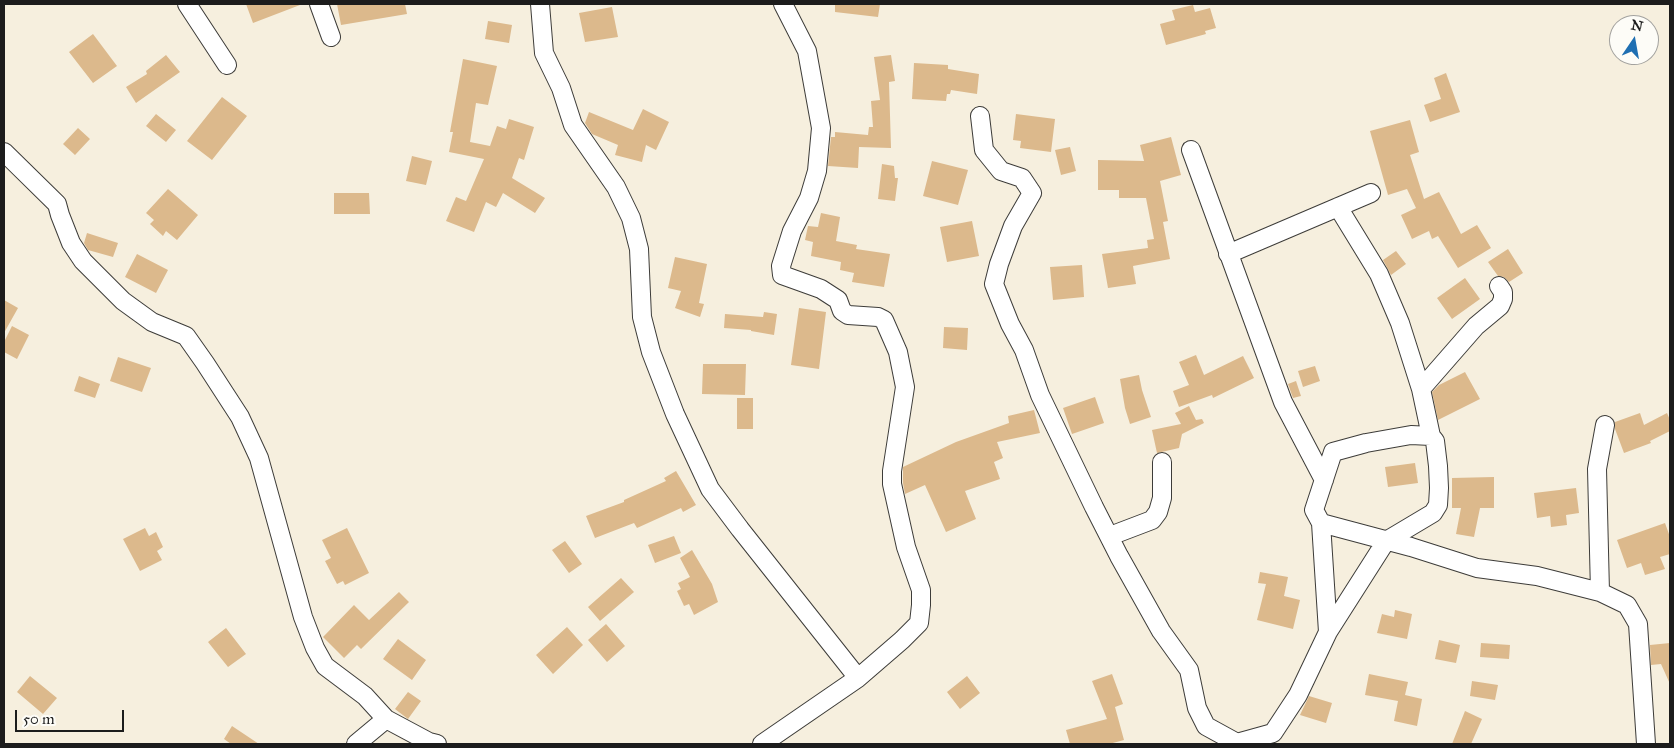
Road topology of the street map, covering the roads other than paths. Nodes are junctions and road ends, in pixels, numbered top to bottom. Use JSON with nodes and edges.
{"nodes":[{"id":1,"x":187,"y":4,"type":"edge"},
{"id":2,"x":319,"y":4,"type":"edge"},
{"id":3,"x":540,"y":4,"type":"edge"},
{"id":4,"x":784,"y":4,"type":"edge"},
{"id":5,"x":331,"y":37,"type":"dead end"},
{"id":6,"x":228,"y":65,"type":"dead end"},
{"id":7,"x":980,"y":116,"type":"dead end"},
{"id":8,"x":1191,"y":150,"type":"dead end"},
{"id":9,"x":4,"y":152,"type":"edge"},
{"id":10,"x":1371,"y":194,"type":"dead end"},
{"id":11,"x":1338,"y":207,"type":"junction"},
{"id":12,"x":1228,"y":254,"type":"junction"},
{"id":13,"x":1499,"y":286,"type":"dead end"},
{"id":14,"x":1421,"y":389,"type":"junction"},
{"id":15,"x":1605,"y":426,"type":"dead end"},
{"id":16,"x":1431,"y":436,"type":"junction"},
{"id":17,"x":1162,"y":462,"type":"dead end"},
{"id":18,"x":1324,"y":480,"type":"junction"},
{"id":19,"x":1321,"y":523,"type":"junction"},
{"id":20,"x":1110,"y":536,"type":"junction"},
{"id":21,"x":1386,"y":541,"type":"junction"},
{"id":22,"x":1600,"y":592,"type":"junction"},
{"id":23,"x":1328,"y":632,"type":"junction"},
{"id":24,"x":858,"y":678,"type":"junction"},
{"id":25,"x":386,"y":719,"type":"junction"},
{"id":26,"x":1266,"y":739,"type":"edge"},
{"id":27,"x":356,"y":744,"type":"edge"},
{"id":28,"x":437,"y":744,"type":"edge"},
{"id":29,"x":762,"y":744,"type":"edge"},
{"id":30,"x":1646,"y":744,"type":"edge"}],
"edges":[{"from":1,"to":6,"type":"street"},
{"from":2,"to":5,"type":"street"},
{"from":3,"to":24,"type":"street"},
{"from":4,"to":24,"type":"street"},
{"from":7,"to":20,"type":"street"},
{"from":8,"to":12,"type":"street"},
{"from":9,"to":25,"type":"street"},
{"from":10,"to":11,"type":"street"},
{"from":11,"to":12,"type":"street"},
{"from":11,"to":14,"type":"street"},
{"from":12,"to":18,"type":"street"},
{"from":13,"to":14,"type":"street"},
{"from":14,"to":16,"type":"street"},
{"from":15,"to":22,"type":"street"},
{"from":16,"to":18,"type":"street"},
{"from":16,"to":21,"type":"street"},
{"from":17,"to":20,"type":"street"},
{"from":18,"to":19,"type":"street"},
{"from":19,"to":21,"type":"street"},
{"from":19,"to":23,"type":"street"},
{"from":20,"to":26,"type":"street"},
{"from":21,"to":22,"type":"street"},
{"from":21,"to":23,"type":"street"},
{"from":22,"to":30,"type":"street"},
{"from":23,"to":26,"type":"street"},
{"from":24,"to":29,"type":"street"},
{"from":25,"to":27,"type":"street"},
{"from":25,"to":28,"type":"street"}]}
